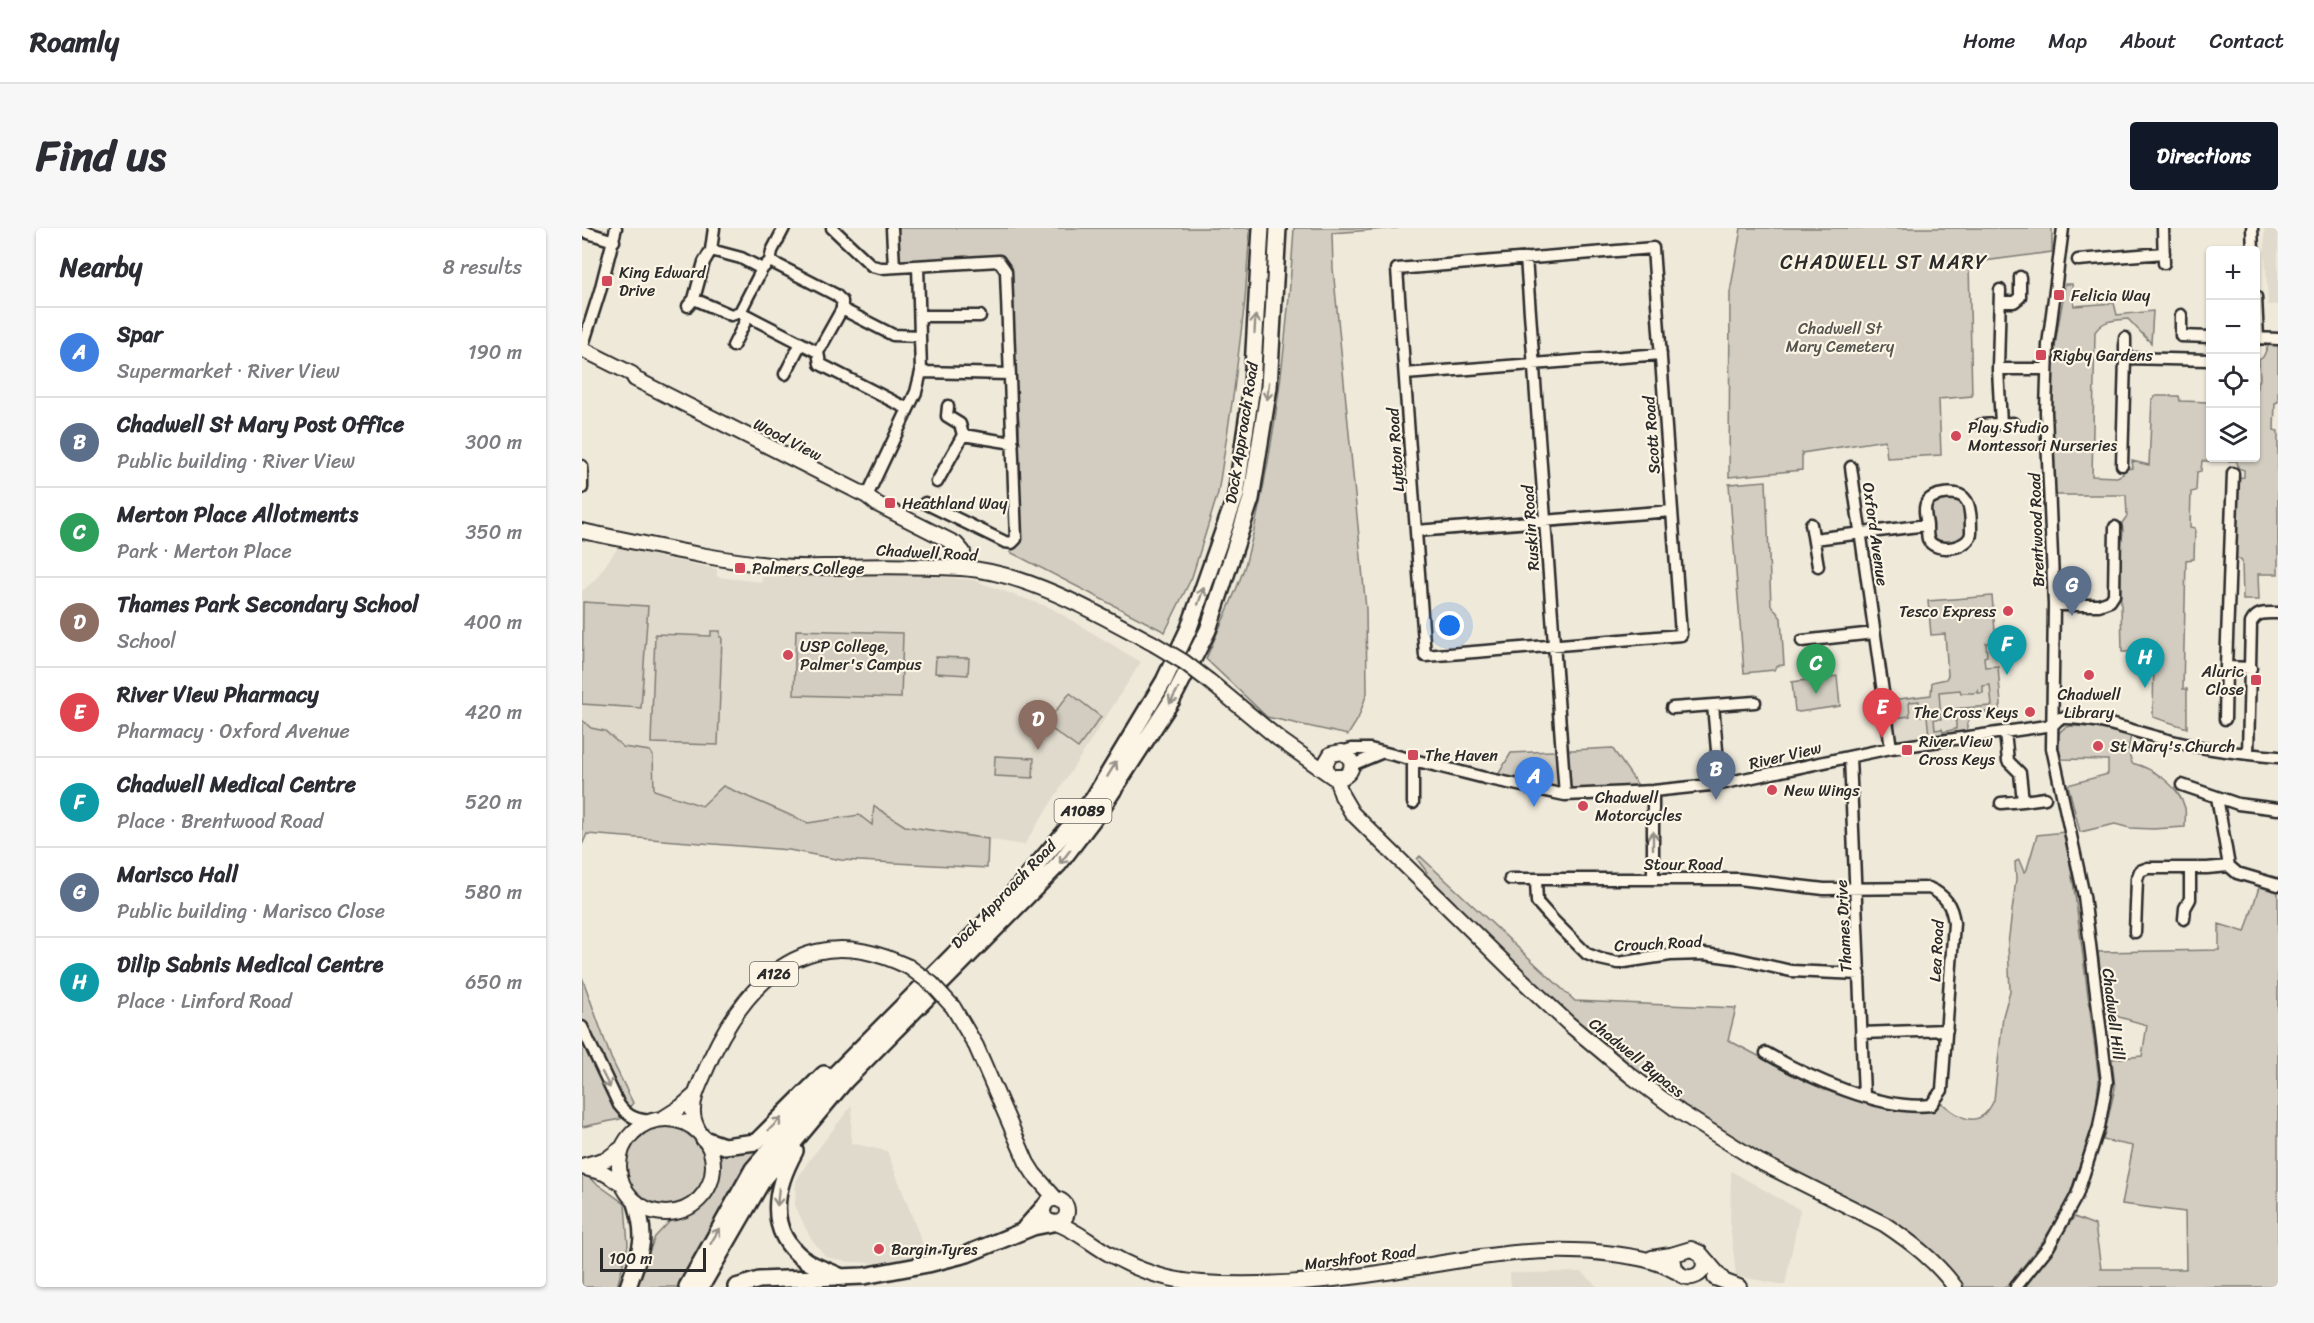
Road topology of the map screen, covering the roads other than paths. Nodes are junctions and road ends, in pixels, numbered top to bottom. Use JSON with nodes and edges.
{"nodes":[{"id":1,"x":616,"y":228,"type":"edge"},
{"id":2,"x":714,"y":228,"type":"edge"},
{"id":3,"x":784,"y":228,"type":"edge"},
{"id":4,"x":832,"y":228,"type":"edge"},
{"id":5,"x":892,"y":228,"type":"edge"},
{"id":6,"x":1261,"y":228,"type":"edge"},
{"id":7,"x":1278,"y":228,"type":"edge"},
{"id":8,"x":2063,"y":228,"type":"edge"},
{"id":9,"x":2163,"y":228,"type":"edge"},
{"id":10,"x":2252,"y":228,"type":"edge"},
{"id":11,"x":582,"y":231,"type":"edge"},
{"id":12,"x":614,"y":241,"type":"junction"},
{"id":13,"x":2253,"y":246,"type":"edge"},
{"id":14,"x":711,"y":250,"type":"junction"},
{"id":15,"x":1526,"y":258,"type":"junction"},
{"id":16,"x":2077,"y":260,"type":"dead end"},
{"id":17,"x":766,"y":265,"type":"junction"},
{"id":18,"x":918,"y":266,"type":"junction"},
{"id":19,"x":894,"y":267,"type":"junction"},
{"id":20,"x":2020,"y":277,"type":"dead end"},
{"id":21,"x":842,"y":309,"type":"junction"},
{"id":22,"x":744,"y":314,"type":"junction"},
{"id":23,"x":2181,"y":315,"type":"dead end"},
{"id":24,"x":920,"y":316,"type":"junction"},
{"id":25,"x":980,"y":316,"type":"dead end"},
{"id":26,"x":920,"y":336,"type":"junction"},
{"id":27,"x":2206,"y":337,"type":"edge"},
{"id":28,"x":2125,"y":338,"type":"dead end"},
{"id":29,"x":2260,"y":339,"type":"edge"},
{"id":30,"x":2278,"y":339,"type":"edge"},
{"id":31,"x":801,"y":343,"type":"junction"},
{"id":32,"x":733,"y":346,"type":"dead end"},
{"id":33,"x":585,"y":352,"type":"edge"},
{"id":34,"x":818,"y":352,"type":"junction"},
{"id":35,"x":1661,"y":354,"type":"junction"},
{"id":36,"x":2125,"y":358,"type":"junction"},
{"id":37,"x":2206,"y":360,"type":"edge"},
{"id":38,"x":1534,"y":365,"type":"junction"},
{"id":39,"x":1998,"y":369,"type":"junction"},
{"id":40,"x":2046,"y":369,"type":"junction"},
{"id":41,"x":921,"y":372,"type":"junction"},
{"id":42,"x":785,"y":374,"type":"dead end"},
{"id":43,"x":1010,"y":374,"type":"junction"},
{"id":44,"x":1405,"y":374,"type":"junction"},
{"id":45,"x":948,"y":406,"type":"dead end"},
{"id":46,"x":908,"y":409,"type":"junction"},
{"id":47,"x":1980,"y":425,"type":"dead end"},
{"id":48,"x":963,"y":435,"type":"junction"},
{"id":49,"x":1013,"y":443,"type":"junction"},
{"id":50,"x":2122,"y":465,"type":"dead end"},
{"id":51,"x":582,"y":466,"type":"edge"},
{"id":52,"x":1851,"y":467,"type":"dead end"},
{"id":53,"x":2233,"y":473,"type":"dead end"},
{"id":54,"x":937,"y":482,"type":"dead end"},
{"id":55,"x":582,"y":488,"type":"edge"},
{"id":56,"x":867,"y":496,"type":"junction"},
{"id":57,"x":925,"y":502,"type":"dead end"},
{"id":58,"x":1672,"y":511,"type":"junction"},
{"id":59,"x":1545,"y":521,"type":"junction"},
{"id":60,"x":1811,"y":524,"type":"dead end"},
{"id":61,"x":1927,"y":525,"type":"junction"},
{"id":62,"x":2115,"y":527,"type":"dead end"},
{"id":63,"x":582,"y":531,"type":"edge"},
{"id":64,"x":1416,"y":531,"type":"junction"},
{"id":65,"x":1860,"y":533,"type":"junction"},
{"id":66,"x":1814,"y":539,"type":"junction"},
{"id":67,"x":1818,"y":566,"type":"dead end"},
{"id":68,"x":962,"y":568,"type":"junction"},
{"id":69,"x":2054,"y":605,"type":"junction"},
{"id":70,"x":2278,"y":613,"type":"edge"},
{"id":71,"x":1875,"y":633,"type":"junction"},
{"id":72,"x":1802,"y":641,"type":"dead end"},
{"id":73,"x":1554,"y":645,"type":"junction"},
{"id":74,"x":2226,"y":667,"type":"junction"},
{"id":75,"x":2251,"y":668,"type":"junction"},
{"id":76,"x":1755,"y":702,"type":"dead end"},
{"id":77,"x":1713,"y":705,"type":"junction"},
{"id":78,"x":1672,"y":708,"type":"dead end"},
{"id":79,"x":2225,"y":719,"type":"dead end"},
{"id":80,"x":2053,"y":725,"type":"junction"},
{"id":81,"x":2005,"y":732,"type":"junction"},
{"id":82,"x":1891,"y":748,"type":"junction"},
{"id":83,"x":1294,"y":750,"type":"junction"},
{"id":84,"x":1381,"y":753,"type":"junction"},
{"id":85,"x":1335,"y":754,"type":"junction"},
{"id":86,"x":2248,"y":754,"type":"junction"},
{"id":87,"x":1850,"y":757,"type":"junction"},
{"id":88,"x":2278,"y":757,"type":"edge"},
{"id":89,"x":1413,"y":760,"type":"junction"},
{"id":90,"x":1341,"y":772,"type":"junction"},
{"id":91,"x":1720,"y":784,"type":"junction"},
{"id":92,"x":2186,"y":790,"type":"dead end"},
{"id":93,"x":1653,"y":791,"type":"junction"},
{"id":94,"x":1565,"y":795,"type":"junction"},
{"id":95,"x":2217,"y":797,"type":"junction"},
{"id":96,"x":2045,"y":798,"type":"dead end"},
{"id":97,"x":1410,"y":799,"type":"dead end"},
{"id":98,"x":2023,"y":801,"type":"junction"},
{"id":99,"x":2001,"y":803,"type":"dead end"},
{"id":100,"x":2278,"y":809,"type":"edge"},
{"id":101,"x":2229,"y":866,"type":"junction"},
{"id":102,"x":2190,"y":869,"type":"junction"},
{"id":103,"x":1510,"y":879,"type":"dead end"},
{"id":104,"x":1653,"y":879,"type":"junction"},
{"id":105,"x":1536,"y":880,"type":"junction"},
{"id":106,"x":2278,"y":885,"type":"edge"},
{"id":107,"x":1856,"y":890,"type":"junction"},
{"id":108,"x":2184,"y":919,"type":"dead end"},
{"id":109,"x":2135,"y":932,"type":"dead end"},
{"id":110,"x":1860,"y":974,"type":"junction"},
{"id":111,"x":923,"y":1000,"type":"junction"},
{"id":112,"x":903,"y":1005,"type":"junction"},
{"id":113,"x":582,"y":1027,"type":"edge"},
{"id":114,"x":1947,"y":1030,"type":"junction"},
{"id":115,"x":1861,"y":1034,"type":"junction"},
{"id":116,"x":1766,"y":1053,"type":"dead end"},
{"id":117,"x":696,"y":1094,"type":"junction"},
{"id":118,"x":1864,"y":1095,"type":"junction"},
{"id":119,"x":657,"y":1120,"type":"junction"},
{"id":120,"x":702,"y":1137,"type":"junction"},
{"id":121,"x":622,"y":1148,"type":"junction"},
{"id":122,"x":621,"y":1183,"type":"junction"},
{"id":123,"x":636,"y":1203,"type":"junction"},
{"id":124,"x":1047,"y":1204,"type":"junction"},
{"id":125,"x":1068,"y":1210,"type":"junction"},
{"id":126,"x":1054,"y":1223,"type":"junction"},
{"id":127,"x":1018,"y":1233,"type":"junction"},
{"id":128,"x":1088,"y":1240,"type":"junction"},
{"id":129,"x":1678,"y":1253,"type":"junction"},
{"id":130,"x":1700,"y":1253,"type":"junction"},
{"id":131,"x":1644,"y":1258,"type":"junction"},
{"id":132,"x":1676,"y":1271,"type":"junction"},
{"id":133,"x":1941,"y":1271,"type":"junction"},
{"id":134,"x":1698,"y":1276,"type":"junction"},
{"id":135,"x":843,"y":1278,"type":"junction"},
{"id":136,"x":1724,"y":1281,"type":"junction"},
{"id":137,"x":628,"y":1287,"type":"edge"},
{"id":138,"x":687,"y":1287,"type":"edge"},
{"id":139,"x":701,"y":1287,"type":"edge"},
{"id":140,"x":736,"y":1287,"type":"edge"},
{"id":141,"x":1738,"y":1287,"type":"edge"},
{"id":142,"x":1950,"y":1287,"type":"edge"},
{"id":143,"x":1955,"y":1287,"type":"edge"},
{"id":144,"x":2016,"y":1287,"type":"edge"}],
"edges":[{"from":1,"to":12,"type":"street"},
{"from":2,"to":14,"type":"street"},
{"from":3,"to":17,"type":"street"},
{"from":4,"to":19,"type":"street"},
{"from":5,"to":19,"type":"street"},
{"from":112,"to":6,"type":"highway","name":"Dock Approach Road","number":"A1089","one_way":true},
{"from":7,"to":111,"type":"highway","name":"Dock Approach Road","number":"A1089","one_way":true},
{"from":8,"to":40,"type":"street","name":"Brentwood Road"},
{"from":9,"to":16,"type":"street"},
{"from":10,"to":13,"type":"street"},
{"from":11,"to":12,"type":"street"},
{"from":12,"to":33,"type":"street"},
{"from":14,"to":17,"type":"street"},
{"from":14,"to":22,"type":"street"},
{"from":15,"to":35,"type":"street","name":"Scott Road"},
{"from":15,"to":38,"type":"street","name":"Ruskin Road"},
{"from":15,"to":44,"type":"street","name":"Lytton Road"},
{"from":17,"to":21,"type":"street"},
{"from":17,"to":22,"type":"street"},
{"from":18,"to":19,"type":"street"},
{"from":18,"to":24,"type":"street"},
{"from":18,"to":43,"type":"street"},
{"from":20,"to":39,"type":"street"},
{"from":21,"to":26,"type":"street"},
{"from":21,"to":34,"type":"street"},
{"from":22,"to":31,"type":"street"},
{"from":22,"to":32,"type":"street"},
{"from":23,"to":27,"type":"street"},
{"from":24,"to":25,"type":"street"},
{"from":24,"to":26,"type":"street"},
{"from":26,"to":41,"type":"street"},
{"from":28,"to":36,"type":"street"},
{"from":29,"to":30,"type":"street"},
{"from":31,"to":34,"type":"street"},
{"from":31,"to":42,"type":"street"},
{"from":33,"to":56,"type":"main road","name":"Wood View"},
{"from":34,"to":46,"type":"street"},
{"from":35,"to":38,"type":"street"},
{"from":35,"to":58,"type":"street","name":"Scott Road"},
{"from":36,"to":37,"type":"street"},
{"from":36,"to":50,"type":"street"},
{"from":38,"to":44,"type":"street"},
{"from":38,"to":59,"type":"street","name":"Ruskin Road"},
{"from":39,"to":40,"type":"street"},
{"from":39,"to":47,"type":"street"},
{"from":40,"to":69,"type":"street","name":"Brentwood Road"},
{"from":41,"to":43,"type":"street"},
{"from":41,"to":46,"type":"street"},
{"from":43,"to":49,"type":"street"},
{"from":44,"to":64,"type":"street","name":"Lytton Road"},
{"from":45,"to":48,"type":"street"},
{"from":46,"to":56,"type":"street"},
{"from":48,"to":49,"type":"street"},
{"from":48,"to":54,"type":"street"},
{"from":49,"to":57,"type":"street"},
{"from":51,"to":55,"type":"street"},
{"from":52,"to":65,"type":"street","name":"Oxford Avenue"},
{"from":53,"to":74,"type":"street"},
{"from":56,"to":68,"type":"main road","name":"Wood View"},
{"from":58,"to":59,"type":"street"},
{"from":58,"to":73,"type":"street","name":"Scott Road"},
{"from":59,"to":64,"type":"street"},
{"from":59,"to":73,"type":"street","name":"Ruskin Road"},
{"from":60,"to":66,"type":"street"},
{"from":61,"to":61,"type":"street"},
{"from":61,"to":65,"type":"street"},
{"from":62,"to":69,"type":"street"},
{"from":63,"to":68,"type":"main road","name":"Chadwell Road"},
{"from":64,"to":73,"type":"street","name":"Lytton Road"},
{"from":65,"to":66,"type":"street"},
{"from":65,"to":71,"type":"street","name":"Oxford Avenue"},
{"from":66,"to":67,"type":"street"},
{"from":68,"to":83,"type":"main road","name":"Chadwell Road","bridge":true},
{"from":69,"to":80,"type":"street","name":"Brentwood Road"},
{"from":70,"to":75,"type":"street"},
{"from":71,"to":72,"type":"street"},
{"from":71,"to":82,"type":"street","name":"Oxford Avenue"},
{"from":73,"to":94,"type":"street","name":"Ruskin Road"},
{"from":74,"to":75,"type":"street"},
{"from":74,"to":79,"type":"street"},
{"from":75,"to":86,"type":"street"},
{"from":76,"to":77,"type":"street"},
{"from":77,"to":78,"type":"street"},
{"from":77,"to":91,"type":"street"},
{"from":80,"to":81,"type":"street","name":"River View"},
{"from":80,"to":86,"type":"street","name":"River View"},
{"from":80,"to":144,"type":"street","name":"Chadwell Hill"},
{"from":81,"to":82,"type":"street","name":"River View"},
{"from":81,"to":98,"type":"street"},
{"from":82,"to":87,"type":"street","name":"River View"},
{"from":83,"to":85,"type":"main road","name":"Chadwell Road"},
{"from":83,"to":90,"type":"main road","name":"Chadwell Road"},
{"from":84,"to":85,"type":"street","name":"River View"},
{"from":84,"to":89,"type":"street","name":"River View"},
{"from":84,"to":90,"type":"street"},
{"from":85,"to":90,"type":"main road"},
{"from":85,"to":90,"type":"main road","name":"Chadwell Bypass"},
{"from":86,"to":88,"type":"street","name":"River View"},
{"from":87,"to":91,"type":"street","name":"River View"},
{"from":87,"to":107,"type":"street","name":"Thames Drive"},
{"from":89,"to":94,"type":"street","name":"River View"},
{"from":89,"to":97,"type":"street"},
{"from":90,"to":133,"type":"main road","name":"Chadwell Bypass"},
{"from":91,"to":93,"type":"street","name":"River View"},
{"from":92,"to":95,"type":"street"},
{"from":93,"to":94,"type":"street","name":"River View"},
{"from":104,"to":93,"type":"street","one_way":true},
{"from":95,"to":100,"type":"street"},
{"from":95,"to":101,"type":"street"},
{"from":96,"to":98,"type":"street"},
{"from":98,"to":99,"type":"street"},
{"from":101,"to":102,"type":"street"},
{"from":101,"to":106,"type":"street"},
{"from":102,"to":108,"type":"street"},
{"from":102,"to":109,"type":"street"},
{"from":103,"to":105,"type":"street","name":"Stour Road"},
{"from":104,"to":105,"type":"street","name":"Stour Road"},
{"from":104,"to":107,"type":"street","name":"Stour Road"},
{"from":105,"to":110,"type":"street","name":"Crouch Road"},
{"from":107,"to":110,"type":"street","name":"Thames Drive"},
{"from":107,"to":114,"type":"street","name":"Lea Road"},
{"from":110,"to":115,"type":"street","name":"Thames Drive"},
{"from":111,"to":135,"type":"highway","one_way":true},
{"from":111,"to":139,"type":"highway","name":"Dock Approach Road","number":"A1089"},
{"from":120,"to":112,"type":"highway","one_way":true},
{"from":138,"to":112,"type":"highway","name":"Dock Approach Road","number":"A1089","one_way":true},
{"from":113,"to":119,"type":"street","one_way":true},
{"from":114,"to":115,"type":"street"},
{"from":114,"to":118,"type":"street","name":"Lea Road"},
{"from":115,"to":118,"type":"street","name":"Thames Drive"},
{"from":116,"to":118,"type":"street"},
{"from":117,"to":119,"type":"main road","number":"A126"},
{"from":117,"to":120,"type":"main road","number":"A126"},
{"from":117,"to":124,"type":"main road","number":"A126","bridge":true},
{"from":119,"to":120,"type":"main road"},
{"from":119,"to":121,"type":"main road"},
{"from":120,"to":123,"type":"main road"},
{"from":121,"to":122,"type":"main road"},
{"from":121,"to":122,"type":"main road"},
{"from":122,"to":123,"type":"main road"},
{"from":123,"to":137,"type":"highway"},
{"from":124,"to":125,"type":"main road"},
{"from":124,"to":126,"type":"main road"},
{"from":124,"to":127,"type":"highway"},
{"from":125,"to":126,"type":"main road"},
{"from":125,"to":128,"type":"main road","name":"Marshfoot Road"},
{"from":126,"to":127,"type":"highway"},
{"from":126,"to":128,"type":"main road","name":"Marshfoot Road"},
{"from":127,"to":135,"type":"highway"},
{"from":128,"to":131,"type":"main road","name":"Marshfoot Road"},
{"from":129,"to":130,"type":"main road","name":"Marshfoot Road"},
{"from":129,"to":131,"type":"main road","name":"Marshfoot Road"},
{"from":129,"to":132,"type":"main road"},
{"from":130,"to":134,"type":"main road"},
{"from":130,"to":136,"type":"main road","name":"Marshfoot Road"},
{"from":131,"to":132,"type":"main road","name":"Marshfoot Road"},
{"from":132,"to":134,"type":"main road","name":"Marshfoot Road"},
{"from":133,"to":142,"type":"main road","name":"Chadwell Bypass"},
{"from":133,"to":143,"type":"main road","name":"Chadwell Bypass"},
{"from":134,"to":136,"type":"main road","name":"Marshfoot Road"},
{"from":135,"to":140,"type":"highway"},
{"from":136,"to":141,"type":"main road","name":"Marshfoot Road"}]}
